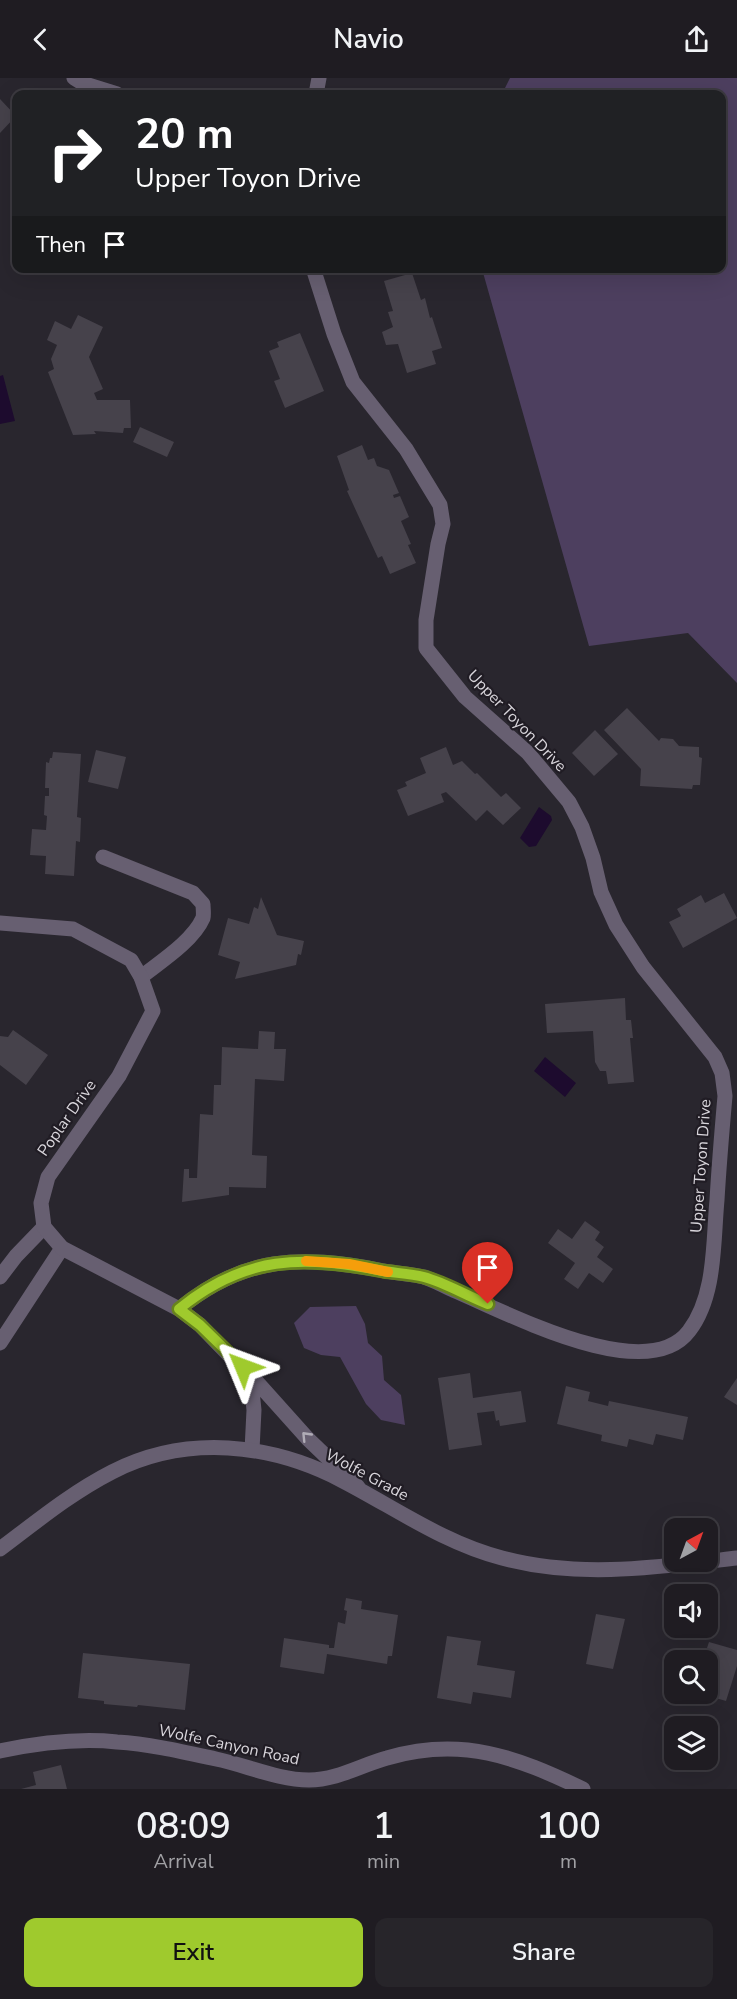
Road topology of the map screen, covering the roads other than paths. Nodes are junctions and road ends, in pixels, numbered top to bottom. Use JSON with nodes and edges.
{"nodes":[{"id":1,"x":74,"y":78,"type":"edge"},
{"id":2,"x":104,"y":90,"type":"edge"},
{"id":3,"x":315,"y":273,"type":"edge"},
{"id":4,"x":103,"y":857,"type":"dead end"},
{"id":5,"x":0,"y":923,"type":"edge"},
{"id":6,"x":141,"y":977,"type":"junction"},
{"id":7,"x":44,"y":1227,"type":"junction"},
{"id":8,"x":62,"y":1248,"type":"junction"},
{"id":9,"x":0,"y":1277,"type":"edge"},
{"id":10,"x":179,"y":1309,"type":"junction"},
{"id":11,"x":0,"y":1343,"type":"edge"},
{"id":12,"x":230,"y":1355,"type":"junction"},
{"id":13,"x":252,"y":1450,"type":"junction"},
{"id":14,"x":362,"y":1491,"type":"junction"},
{"id":15,"x":0,"y":1549,"type":"edge"},
{"id":16,"x":737,"y":1558,"type":"edge"},
{"id":17,"x":0,"y":1750,"type":"edge"},
{"id":18,"x":583,"y":1789,"type":"edge"}],
"edges":[{"from":1,"to":2,"type":"street"},
{"from":3,"to":10,"type":"street","name":"Upper Toyon Drive"},
{"from":4,"to":6,"type":"street"},
{"from":5,"to":6,"type":"street","name":"Poplar Drive"},
{"from":6,"to":7,"type":"street","name":"Poplar Drive"},
{"from":7,"to":8,"type":"street"},
{"from":7,"to":9,"type":"street"},
{"from":8,"to":10,"type":"street"},
{"from":8,"to":11,"type":"street"},
{"from":10,"to":12,"type":"street"},
{"from":12,"to":13,"type":"street"},
{"from":14,"to":12,"type":"street","one_way":true},
{"from":13,"to":14,"type":"street","name":"Wolfe Grade"},
{"from":13,"to":15,"type":"street","name":"Wolfe Grade"},
{"from":14,"to":16,"type":"street","name":"Wolfe Grade"},
{"from":17,"to":18,"type":"street","name":"Wolfe Canyon Road"}]}
